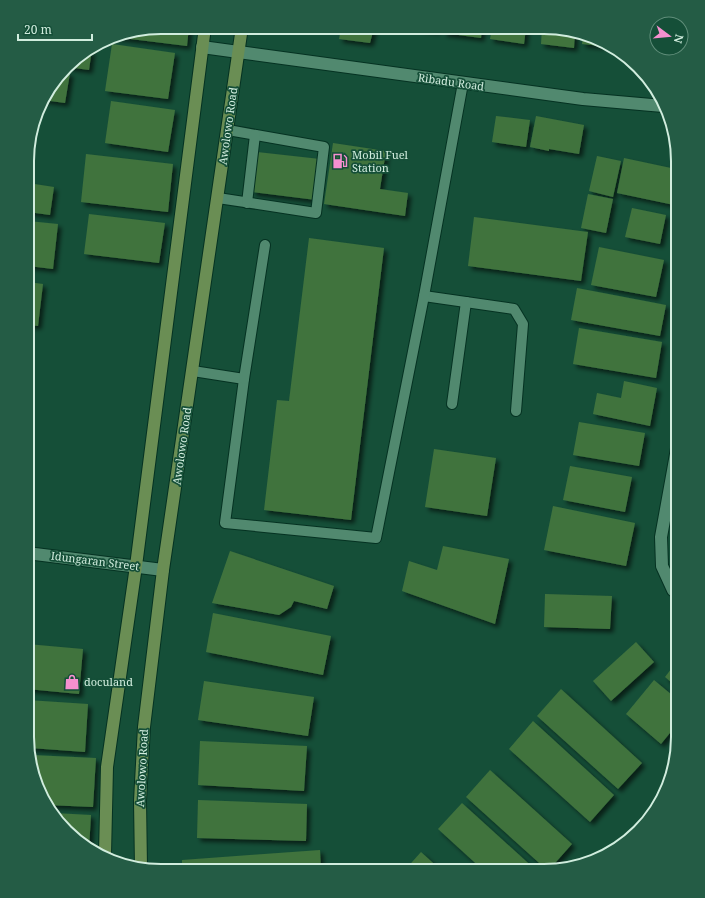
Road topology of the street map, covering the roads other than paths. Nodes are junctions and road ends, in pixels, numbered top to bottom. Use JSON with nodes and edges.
{"nodes":[{"id":1,"x":204,"y":34,"type":"edge"},
{"id":2,"x":241,"y":34,"type":"edge"},
{"id":3,"x":202,"y":47,"type":"junction"},
{"id":4,"x":239,"y":52,"type":"junction"},
{"id":5,"x":463,"y":84,"type":"junction"},
{"id":6,"x":658,"y":106,"type":"edge"},
{"id":7,"x":228,"y":130,"type":"junction"},
{"id":8,"x":254,"y":135,"type":"junction"},
{"id":9,"x":218,"y":198,"type":"junction"},
{"id":10,"x":247,"y":203,"type":"junction"},
{"id":11,"x":265,"y":245,"type":"dead end"},
{"id":12,"x":424,"y":296,"type":"junction"},
{"id":13,"x":466,"y":302,"type":"junction"},
{"id":14,"x":193,"y":371,"type":"junction"},
{"id":15,"x":244,"y":379,"type":"junction"},
{"id":16,"x":452,"y":404,"type":"dead end"},
{"id":17,"x":516,"y":411,"type":"dead end"},
{"id":18,"x":671,"y":482,"type":"edge"},
{"id":19,"x":34,"y":554,"type":"edge"},
{"id":20,"x":136,"y":566,"type":"junction"},
{"id":21,"x":163,"y":570,"type":"junction"},
{"id":22,"x":671,"y":586,"type":"edge"},
{"id":23,"x":105,"y":851,"type":"edge"},
{"id":24,"x":141,"y":862,"type":"edge"}],
"edges":[{"from":1,"to":3,"type":"main road"},
{"from":2,"to":4,"type":"main road","name":"Awolowo Road"},
{"from":3,"to":4,"type":"street","name":"Ribadu Road"},
{"from":3,"to":20,"type":"main road"},
{"from":4,"to":5,"type":"street","name":"Ribadu Road"},
{"from":4,"to":7,"type":"main road","name":"Awolowo Road"},
{"from":5,"to":6,"type":"street","name":"Ribadu Road"},
{"from":5,"to":12,"type":"lane"},
{"from":7,"to":8,"type":"lane"},
{"from":7,"to":9,"type":"main road","name":"Awolowo Road"},
{"from":8,"to":10,"type":"lane"},
{"from":8,"to":10,"type":"lane"},
{"from":9,"to":10,"type":"lane"},
{"from":9,"to":14,"type":"main road","name":"Awolowo Road"},
{"from":11,"to":15,"type":"lane"},
{"from":12,"to":13,"type":"lane"},
{"from":12,"to":15,"type":"lane"},
{"from":13,"to":16,"type":"lane"},
{"from":13,"to":17,"type":"lane"},
{"from":14,"to":15,"type":"lane"},
{"from":14,"to":21,"type":"main road","name":"Awolowo Road"},
{"from":18,"to":22,"type":"street"},
{"from":19,"to":20,"type":"street","name":"Idungaran Street"},
{"from":20,"to":21,"type":"street","name":"Idungaran Street"},
{"from":20,"to":23,"type":"main road"},
{"from":21,"to":24,"type":"main road","name":"Awolowo Road"}]}
